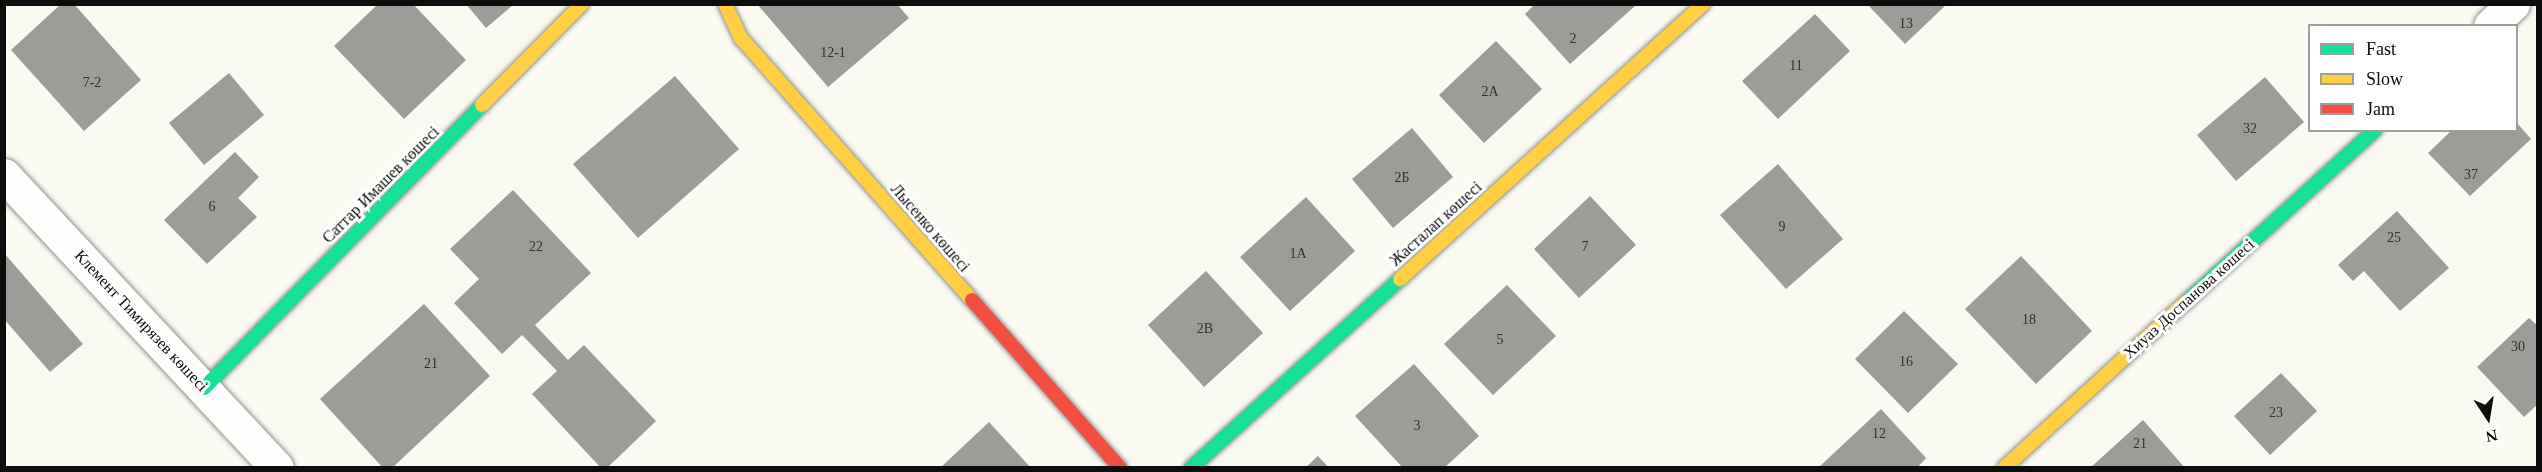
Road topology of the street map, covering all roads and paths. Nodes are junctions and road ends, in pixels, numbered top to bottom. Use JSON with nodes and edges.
{"nodes":[{"id":1,"x":582,"y":4,"type":"edge"},
{"id":2,"x":725,"y":4,"type":"edge"},
{"id":3,"x":1703,"y":4,"type":"edge"},
{"id":4,"x":2513,"y":4,"type":"edge"},
{"id":5,"x":2492,"y":24,"type":"edge"},
{"id":6,"x":2373,"y":132,"type":"edge"},
{"id":7,"x":4,"y":175,"type":"edge"},
{"id":8,"x":204,"y":388,"type":"junction"},
{"id":9,"x":278,"y":468,"type":"edge"},
{"id":10,"x":1120,"y":468,"type":"edge"},
{"id":11,"x":1191,"y":468,"type":"edge"},
{"id":12,"x":2004,"y":468,"type":"edge"}],
"edges":[{"from":1,"to":8,"type":"street","name":"Саттар Имашев көшесі"},
{"from":2,"to":10,"type":"street","name":"Лысенко көшесі"},
{"from":3,"to":11,"type":"street","name":"Жасталап көшесі"},
{"from":4,"to":5,"type":"street"},
{"from":6,"to":12,"type":"street","name":"Хиуаз Доспанова көшесі"},
{"from":7,"to":8,"type":"street","name":"Клемент Тимирязев көшесі"},
{"from":8,"to":9,"type":"street","name":"Клемент Тимирязев көшесі"}]}
